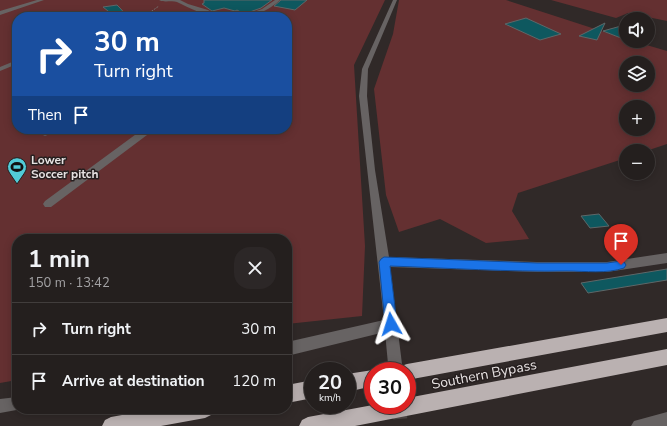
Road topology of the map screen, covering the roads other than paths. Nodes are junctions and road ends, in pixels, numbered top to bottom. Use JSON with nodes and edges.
{"nodes":[{"id":1,"x":42,"y":0,"type":"edge"},
{"id":2,"x":161,"y":0,"type":"edge"},
{"id":3,"x":174,"y":0,"type":"edge"},
{"id":4,"x":177,"y":0,"type":"edge"},
{"id":5,"x":278,"y":0,"type":"edge"},
{"id":6,"x":395,"y":0,"type":"edge"},
{"id":7,"x":209,"y":12,"type":"edge"},
{"id":8,"x":258,"y":12,"type":"edge"},
{"id":9,"x":0,"y":13,"type":"edge"},
{"id":10,"x":12,"y":64,"type":"edge"},
{"id":11,"x":0,"y":69,"type":"edge"},
{"id":12,"x":143,"y":134,"type":"edge"},
{"id":13,"x":48,"y":204,"type":"dead end"},
{"id":14,"x":667,"y":258,"type":"edge"},
{"id":15,"x":384,"y":262,"type":"junction"},
{"id":16,"x":391,"y":324,"type":"junction"},
{"id":17,"x":667,"y":325,"type":"edge"},
{"id":18,"x":292,"y":348,"type":"edge"},
{"id":19,"x":667,"y":357,"type":"edge"},
{"id":20,"x":400,"y":362,"type":"edge"},
{"id":21,"x":416,"y":366,"type":"edge"},
{"id":22,"x":304,"y":391,"type":"edge"},
{"id":23,"x":292,"y":393,"type":"edge"},
{"id":24,"x":12,"y":405,"type":"edge"},
{"id":25,"x":0,"y":406,"type":"edge"},
{"id":26,"x":177,"y":414,"type":"edge"},
{"id":27,"x":667,"y":420,"type":"edge"},
{"id":28,"x":111,"y":426,"type":"edge"},
{"id":29,"x":308,"y":426,"type":"edge"},
{"id":30,"x":639,"y":426,"type":"edge"}],
"edges":[{"from":1,"to":9,"type":"street"},
{"from":2,"to":3,"type":"street"},
{"from":4,"to":7,"type":"street"},
{"from":5,"to":8,"type":"street"},
{"from":6,"to":15,"type":"street"},
{"from":10,"to":11,"type":"street"},
{"from":12,"to":13,"type":"street"},
{"from":14,"to":15,"type":"street"},
{"from":15,"to":16,"type":"street"},
{"from":16,"to":18,"type":"street"},
{"from":16,"to":20,"type":"street"},
{"from":17,"to":21,"type":"highway","name":"Southern Bypass"},
{"from":19,"to":29,"type":"highway","name":"Southern Bypass"},
{"from":22,"to":23,"type":"highway"},
{"from":24,"to":25,"type":"street"},
{"from":26,"to":28,"type":"highway"},
{"from":27,"to":30,"type":"street"}]}
